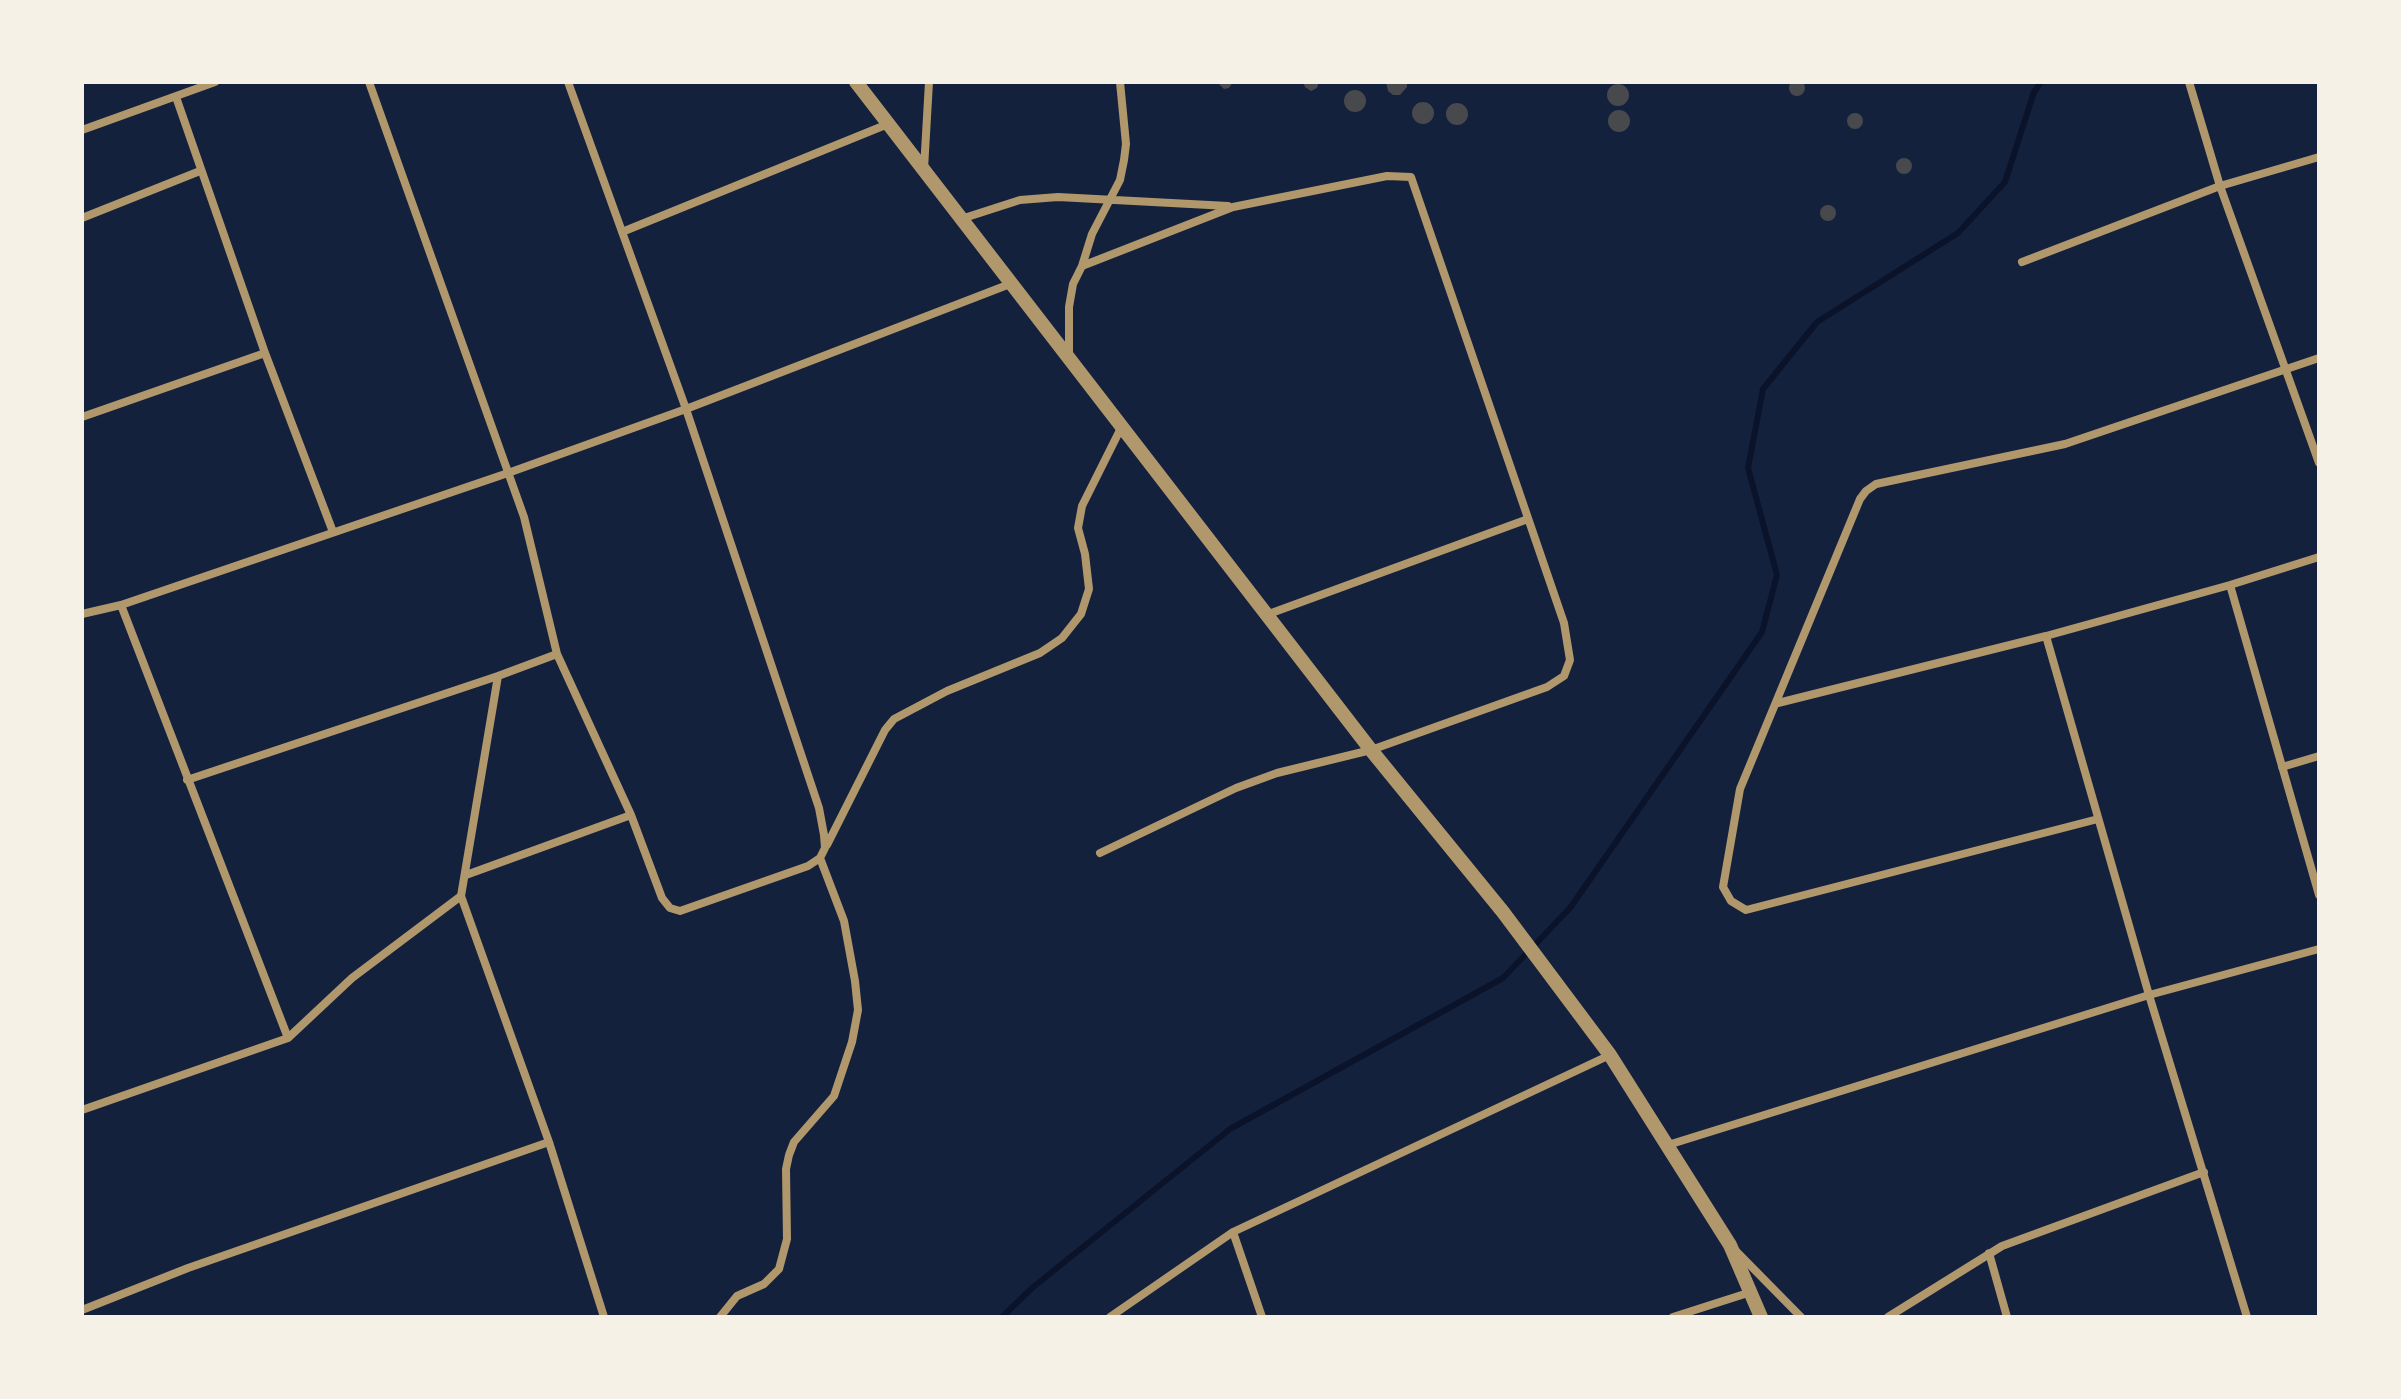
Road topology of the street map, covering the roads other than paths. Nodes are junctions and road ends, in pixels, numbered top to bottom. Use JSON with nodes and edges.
{"nodes":[{"id":1,"x":215,"y":82,"type":"edge"},
{"id":2,"x":369,"y":82,"type":"edge"},
{"id":3,"x":568,"y":82,"type":"edge"},
{"id":4,"x":856,"y":82,"type":"edge"},
{"id":5,"x":929,"y":82,"type":"edge"},
{"id":6,"x":1120,"y":82,"type":"edge"},
{"id":7,"x":2189,"y":82,"type":"edge"},
{"id":8,"x":176,"y":97,"type":"junction"},
{"id":9,"x":888,"y":124,"type":"junction"},
{"id":10,"x":82,"y":130,"type":"edge"},
{"id":11,"x":2319,"y":157,"type":"edge"},
{"id":12,"x":200,"y":171,"type":"junction"},
{"id":13,"x":924,"y":172,"type":"junction"},
{"id":14,"x":2220,"y":186,"type":"junction"},
{"id":15,"x":1108,"y":201,"type":"junction"},
{"id":16,"x":1233,"y":207,"type":"junction"},
{"id":17,"x":82,"y":218,"type":"edge"},
{"id":18,"x":960,"y":219,"type":"junction"},
{"id":19,"x":622,"y":232,"type":"junction"},
{"id":20,"x":2022,"y":262,"type":"dead end"},
{"id":21,"x":1082,"y":266,"type":"junction"},
{"id":22,"x":1010,"y":284,"type":"junction"},
{"id":23,"x":265,"y":353,"type":"junction"},
{"id":24,"x":2319,"y":358,"type":"edge"},
{"id":25,"x":1069,"y":360,"type":"junction"},
{"id":26,"x":2286,"y":368,"type":"junction"},
{"id":27,"x":686,"y":409,"type":"junction"},
{"id":28,"x":82,"y":417,"type":"edge"},
{"id":29,"x":1121,"y":428,"type":"junction"},
{"id":30,"x":2319,"y":463,"type":"edge"},
{"id":31,"x":508,"y":473,"type":"junction"},
{"id":32,"x":1528,"y":519,"type":"junction"},
{"id":33,"x":333,"y":532,"type":"junction"},
{"id":34,"x":2319,"y":557,"type":"edge"},
{"id":35,"x":2230,"y":585,"type":"junction"},
{"id":36,"x":121,"y":605,"type":"junction"},
{"id":37,"x":82,"y":614,"type":"edge"},
{"id":38,"x":1266,"y":615,"type":"junction"},
{"id":39,"x":2046,"y":636,"type":"junction"},
{"id":40,"x":557,"y":654,"type":"junction"},
{"id":41,"x":498,"y":676,"type":"junction"},
{"id":42,"x":1778,"y":703,"type":"junction"},
{"id":43,"x":1371,"y":750,"type":"junction"},
{"id":44,"x":2319,"y":756,"type":"edge"},
{"id":45,"x":2282,"y":767,"type":"junction"},
{"id":46,"x":187,"y":780,"type":"junction"},
{"id":47,"x":631,"y":815,"type":"junction"},
{"id":48,"x":2098,"y":819,"type":"junction"},
{"id":49,"x":825,"y":848,"type":"junction"},
{"id":50,"x":1100,"y":853,"type":"dead end"},
{"id":51,"x":820,"y":858,"type":"junction"},
{"id":52,"x":466,"y":875,"type":"junction"},
{"id":53,"x":2319,"y":895,"type":"edge"},
{"id":54,"x":461,"y":896,"type":"junction"},
{"id":55,"x":2319,"y":949,"type":"edge"},
{"id":56,"x":2149,"y":995,"type":"junction"},
{"id":57,"x":288,"y":1038,"type":"junction"},
{"id":58,"x":1610,"y":1055,"type":"junction"},
{"id":59,"x":82,"y":1110,"type":"edge"},
{"id":60,"x":549,"y":1142,"type":"junction"},
{"id":61,"x":1668,"y":1145,"type":"junction"},
{"id":62,"x":2204,"y":1172,"type":"junction"},
{"id":63,"x":1233,"y":1232,"type":"junction"},
{"id":64,"x":1730,"y":1245,"type":"junction"},
{"id":65,"x":1989,"y":1253,"type":"junction"},
{"id":66,"x":1751,"y":1292,"type":"junction"},
{"id":67,"x":82,"y":1310,"type":"edge"},
{"id":68,"x":604,"y":1317,"type":"edge"},
{"id":69,"x":720,"y":1317,"type":"edge"},
{"id":70,"x":1110,"y":1317,"type":"edge"},
{"id":71,"x":1262,"y":1317,"type":"edge"},
{"id":72,"x":1673,"y":1317,"type":"edge"},
{"id":73,"x":1761,"y":1317,"type":"edge"},
{"id":74,"x":1801,"y":1317,"type":"edge"},
{"id":75,"x":1888,"y":1317,"type":"edge"},
{"id":76,"x":2007,"y":1317,"type":"edge"},
{"id":77,"x":2247,"y":1317,"type":"edge"}],
"edges":[{"from":1,"to":8,"type":"street"},
{"from":2,"to":31,"type":"street"},
{"from":3,"to":19,"type":"street"},
{"from":4,"to":9,"type":"street"},
{"from":5,"to":13,"type":"street"},
{"from":6,"to":15,"type":"street"},
{"from":7,"to":14,"type":"street"},
{"from":8,"to":10,"type":"street"},
{"from":8,"to":12,"type":"street"},
{"from":9,"to":13,"type":"street"},
{"from":9,"to":19,"type":"street"},
{"from":11,"to":14,"type":"street"},
{"from":12,"to":17,"type":"street"},
{"from":12,"to":23,"type":"street"},
{"from":13,"to":18,"type":"street"},
{"from":14,"to":20,"type":"street"},
{"from":14,"to":26,"type":"street"},
{"from":15,"to":16,"type":"street"},
{"from":15,"to":18,"type":"street"},
{"from":15,"to":21,"type":"street"},
{"from":16,"to":21,"type":"street"},
{"from":16,"to":32,"type":"street"},
{"from":18,"to":22,"type":"street"},
{"from":19,"to":27,"type":"street"},
{"from":21,"to":25,"type":"street"},
{"from":22,"to":25,"type":"street"},
{"from":22,"to":27,"type":"street"},
{"from":23,"to":28,"type":"street"},
{"from":23,"to":33,"type":"street"},
{"from":24,"to":26,"type":"street"},
{"from":25,"to":29,"type":"street"},
{"from":26,"to":30,"type":"street"},
{"from":26,"to":42,"type":"street"},
{"from":27,"to":31,"type":"street"},
{"from":27,"to":49,"type":"street"},
{"from":29,"to":38,"type":"street"},
{"from":29,"to":49,"type":"street"},
{"from":31,"to":33,"type":"street"},
{"from":31,"to":40,"type":"street"},
{"from":32,"to":38,"type":"street"},
{"from":32,"to":43,"type":"street"},
{"from":33,"to":36,"type":"street"},
{"from":34,"to":35,"type":"street"},
{"from":35,"to":39,"type":"street"},
{"from":35,"to":45,"type":"street"},
{"from":36,"to":37,"type":"street"},
{"from":36,"to":46,"type":"street"},
{"from":38,"to":43,"type":"street"},
{"from":39,"to":42,"type":"street"},
{"from":39,"to":48,"type":"street"},
{"from":40,"to":41,"type":"street"},
{"from":40,"to":47,"type":"street"},
{"from":41,"to":46,"type":"street"},
{"from":41,"to":52,"type":"street"},
{"from":42,"to":48,"type":"street"},
{"from":43,"to":50,"type":"street"},
{"from":43,"to":58,"type":"street"},
{"from":44,"to":45,"type":"street"},
{"from":45,"to":53,"type":"street"},
{"from":46,"to":57,"type":"street"},
{"from":47,"to":51,"type":"street"},
{"from":47,"to":52,"type":"street"},
{"from":48,"to":56,"type":"street"},
{"from":49,"to":51,"type":"street"},
{"from":51,"to":69,"type":"street"},
{"from":52,"to":54,"type":"street"},
{"from":54,"to":57,"type":"street"},
{"from":54,"to":60,"type":"street"},
{"from":55,"to":56,"type":"street"},
{"from":56,"to":61,"type":"street"},
{"from":56,"to":62,"type":"street"},
{"from":57,"to":59,"type":"street"},
{"from":58,"to":61,"type":"street"},
{"from":58,"to":63,"type":"street"},
{"from":60,"to":67,"type":"street"},
{"from":60,"to":68,"type":"street"},
{"from":61,"to":64,"type":"street"},
{"from":62,"to":65,"type":"street"},
{"from":62,"to":77,"type":"street"},
{"from":63,"to":70,"type":"street"},
{"from":63,"to":71,"type":"street"},
{"from":64,"to":66,"type":"street"},
{"from":64,"to":74,"type":"street"},
{"from":65,"to":75,"type":"street"},
{"from":65,"to":76,"type":"street"},
{"from":66,"to":72,"type":"street"},
{"from":66,"to":73,"type":"street"}]}
